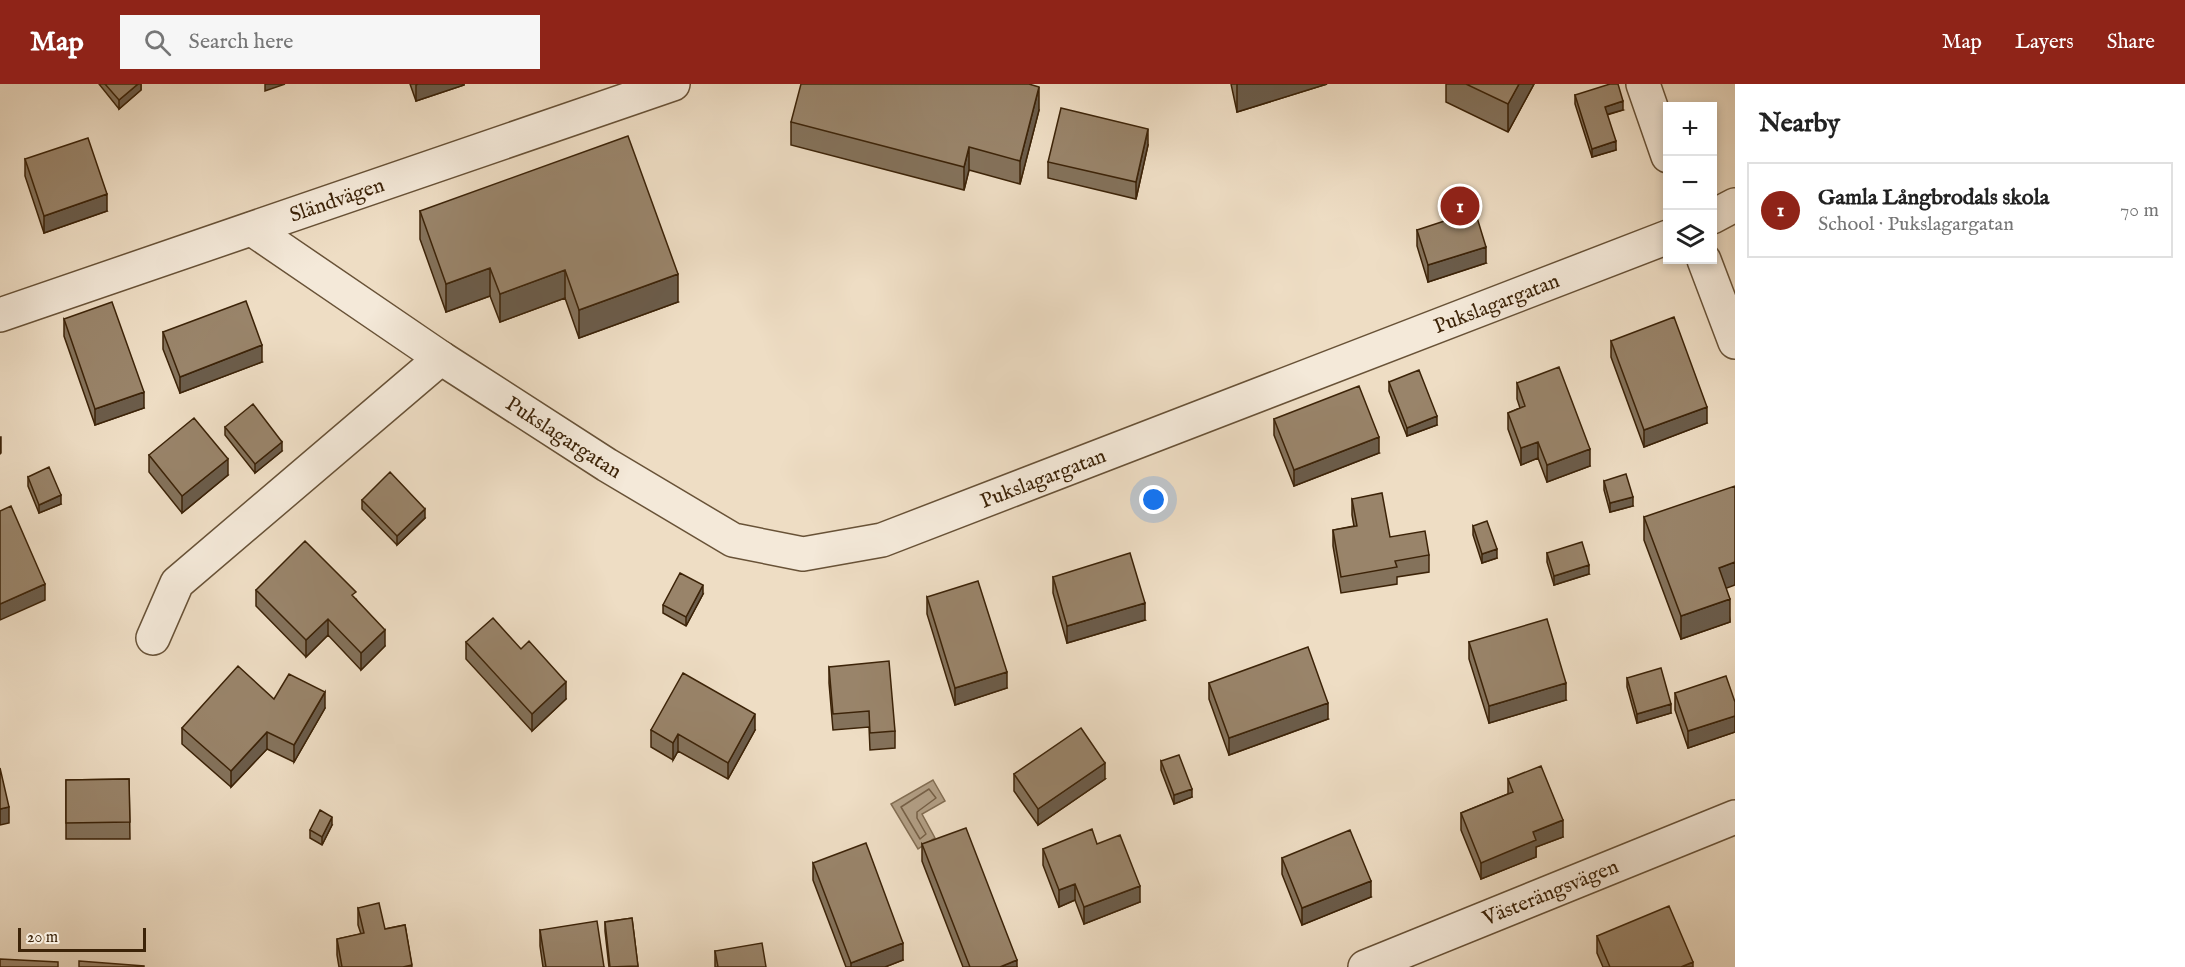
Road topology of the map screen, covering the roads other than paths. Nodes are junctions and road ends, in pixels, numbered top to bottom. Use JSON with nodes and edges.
{"nodes":[{"id":1,"x":673,"y":84,"type":"edge"},
{"id":2,"x":1643,"y":84,"type":"edge"},
{"id":3,"x":1663,"y":142,"type":"edge"},
{"id":4,"x":1735,"y":205,"type":"edge"},
{"id":5,"x":1717,"y":215,"type":"edge"},
{"id":6,"x":252,"y":229,"type":"junction"},
{"id":7,"x":1663,"y":239,"type":"edge"},
{"id":8,"x":1706,"y":264,"type":"edge"},
{"id":9,"x":0,"y":315,"type":"edge"},
{"id":10,"x":1735,"y":342,"type":"edge"},
{"id":11,"x":441,"y":358,"type":"junction"},
{"id":12,"x":153,"y":638,"type":"dead end"},
{"id":13,"x":1735,"y":817,"type":"edge"},
{"id":14,"x":1365,"y":967,"type":"edge"}],
"edges":[{"from":1,"to":6,"type":"street","name":"Sländvägen"},
{"from":2,"to":3,"type":"street"},
{"from":4,"to":5,"type":"street"},
{"from":6,"to":9,"type":"street","name":"Sländvägen"},
{"from":6,"to":11,"type":"street","name":"Pukslagargatan"},
{"from":7,"to":11,"type":"street","name":"Pukslagargatan"},
{"from":8,"to":10,"type":"street"},
{"from":11,"to":12,"type":"street"},
{"from":13,"to":14,"type":"street","name":"Västerängsvägen"}]}
